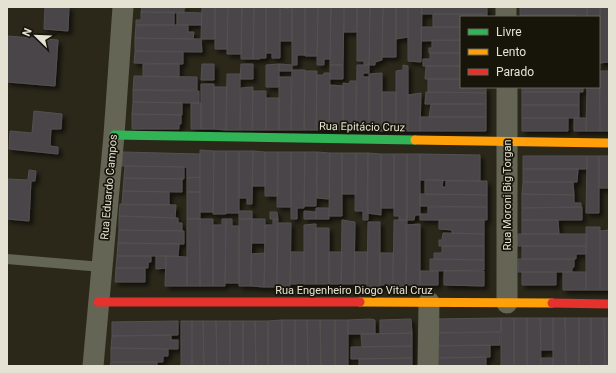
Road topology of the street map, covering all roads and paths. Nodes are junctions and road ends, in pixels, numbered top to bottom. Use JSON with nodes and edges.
{"nodes":[{"id":1,"x":123,"y":7,"type":"edge"},
{"id":2,"x":507,"y":88,"type":"edge"},
{"id":3,"x":114,"y":135,"type":"junction"},
{"id":4,"x":507,"y":142,"type":"junction"},
{"id":5,"x":609,"y":143,"type":"edge"},
{"id":6,"x":7,"y":259,"type":"edge"},
{"id":7,"x":102,"y":267,"type":"junction"},
{"id":8,"x":98,"y":302,"type":"junction"},
{"id":9,"x":429,"y":302,"type":"junction"},
{"id":10,"x":507,"y":303,"type":"junction"},
{"id":11,"x":609,"y":304,"type":"edge"},
{"id":12,"x":93,"y":366,"type":"edge"},
{"id":13,"x":428,"y":366,"type":"edge"}],
"edges":[{"from":1,"to":3,"type":"street","name":"Rua Eduardo Campos"},
{"from":2,"to":4,"type":"street","name":"Rua Moroni Big Torgan"},
{"from":3,"to":4,"type":"street","name":"Rua Epitácio Cruz"},
{"from":3,"to":7,"type":"street","name":"Rua Eduardo Campos"},
{"from":4,"to":5,"type":"street","name":"Rua Epitácio Cruz"},
{"from":4,"to":10,"type":"street","name":"Rua Moroni Big Torgan"},
{"from":6,"to":7,"type":"lane"},
{"from":7,"to":8,"type":"street","name":"Rua Eduardo Campos"},
{"from":8,"to":9,"type":"street","name":"Rua Engenheiro Diogo Vital Cruz"},
{"from":8,"to":12,"type":"street","name":"Rua Eduardo Campos"},
{"from":9,"to":10,"type":"street","name":"Rua Engenheiro Diogo Vital Cruz"},
{"from":9,"to":13,"type":"street"},
{"from":10,"to":11,"type":"street","name":"Rua Engenheiro Diogo Vital Cruz"}]}
